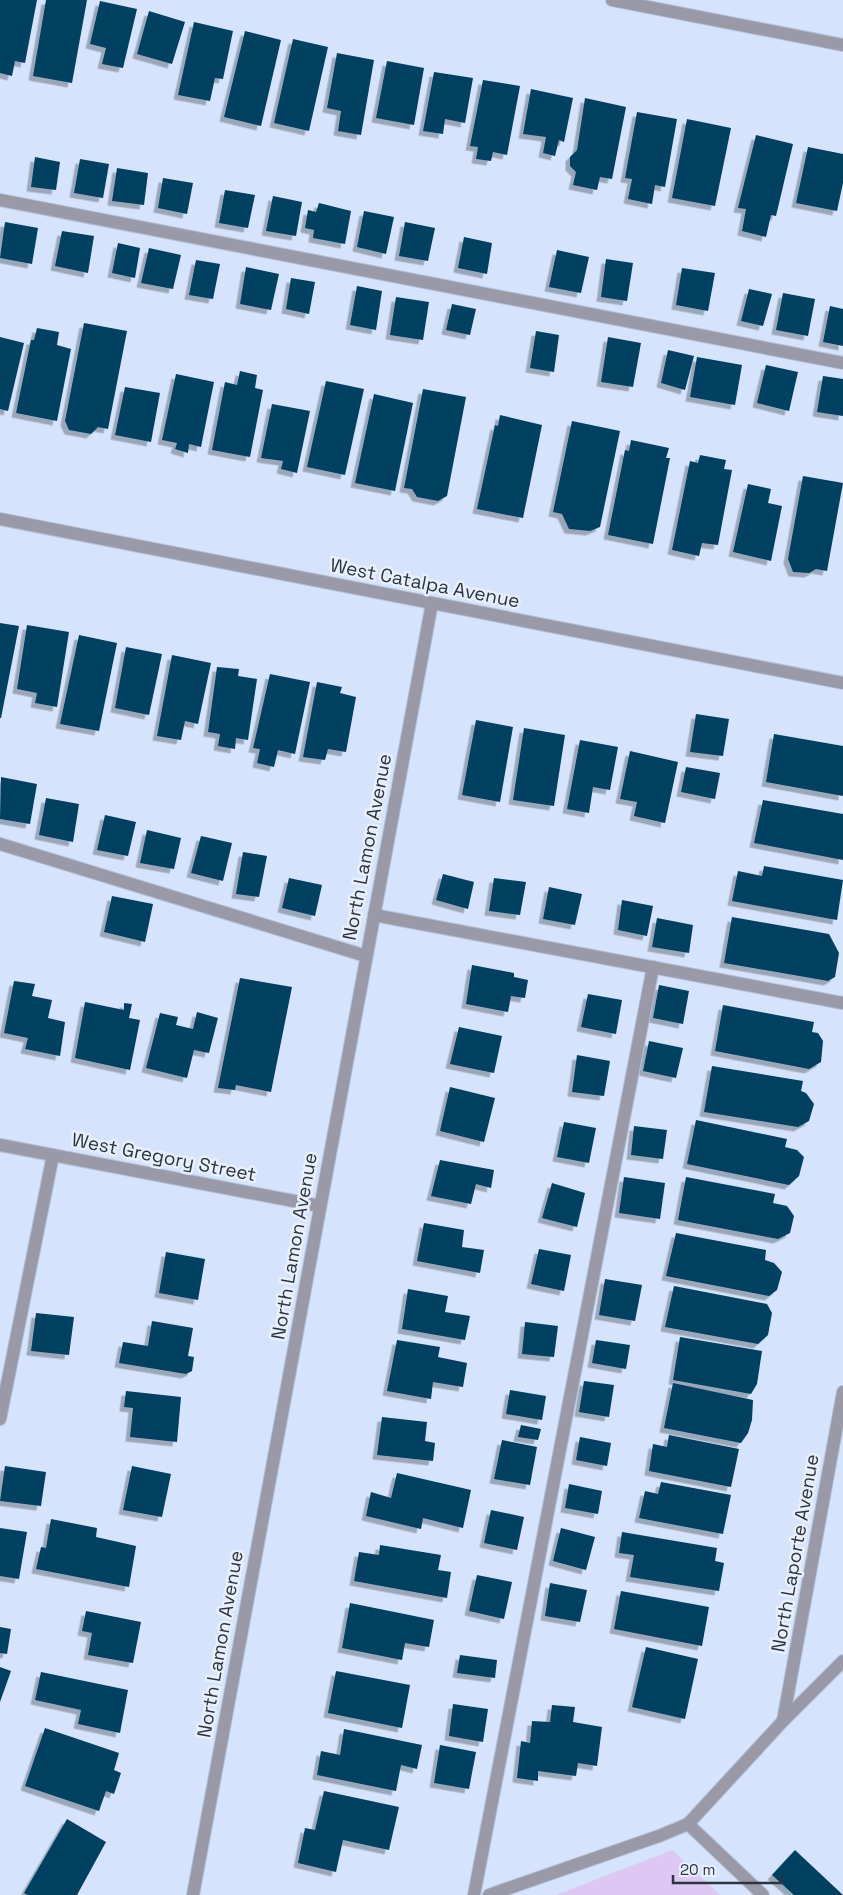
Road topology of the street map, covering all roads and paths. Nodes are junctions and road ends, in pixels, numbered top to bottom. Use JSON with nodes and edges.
{"nodes":[{"id":1,"x":612,"y":0,"type":"edge"},
{"id":2,"x":843,"y":45,"type":"edge"},
{"id":3,"x":0,"y":200,"type":"edge"},
{"id":4,"x":843,"y":363,"type":"edge"},
{"id":5,"x":0,"y":519,"type":"edge"},
{"id":6,"x":432,"y":603,"type":"junction"},
{"id":7,"x":843,"y":683,"type":"edge"},
{"id":8,"x":0,"y":844,"type":"edge"},
{"id":9,"x":374,"y":915,"type":"junction"},
{"id":10,"x":366,"y":956,"type":"junction"},
{"id":11,"x":653,"y":967,"type":"junction"},
{"id":12,"x":843,"y":1003,"type":"edge"},
{"id":13,"x":0,"y":1145,"type":"edge"},
{"id":14,"x":53,"y":1155,"type":"junction"},
{"id":15,"x":320,"y":1206,"type":"junction"},
{"id":16,"x":843,"y":1392,"type":"edge"},
{"id":17,"x":0,"y":1419,"type":"edge"},
{"id":18,"x":843,"y":1661,"type":"edge"},
{"id":19,"x":783,"y":1721,"type":"junction"},
{"id":20,"x":688,"y":1824,"type":"junction"},
{"id":21,"x":193,"y":1895,"type":"edge"},
{"id":22,"x":474,"y":1895,"type":"edge"},
{"id":23,"x":489,"y":1895,"type":"edge"},
{"id":24,"x":764,"y":1895,"type":"edge"}],
"edges":[{"from":1,"to":2,"type":"street"},
{"from":3,"to":4,"type":"street"},
{"from":5,"to":6,"type":"street","name":"West Catalpa Avenue"},
{"from":6,"to":7,"type":"street","name":"West Catalpa Avenue"},
{"from":6,"to":9,"type":"street","name":"North Lamon Avenue"},
{"from":8,"to":10,"type":"street"},
{"from":9,"to":10,"type":"street","name":"North Lamon Avenue"},
{"from":9,"to":11,"type":"street"},
{"from":10,"to":15,"type":"street","name":"North Lamon Avenue"},
{"from":11,"to":12,"type":"street"},
{"from":11,"to":22,"type":"street"},
{"from":13,"to":14,"type":"street","name":"West Gregory Street"},
{"from":14,"to":15,"type":"street","name":"West Gregory Street"},
{"from":14,"to":17,"type":"street"},
{"from":15,"to":21,"type":"street","name":"North Lamon Avenue"},
{"from":16,"to":19,"type":"street","name":"North Laporte Avenue"},
{"from":18,"to":19,"type":"street"},
{"from":19,"to":20,"type":"street"},
{"from":20,"to":23,"type":"street"},
{"from":20,"to":24,"type":"street"}]}
